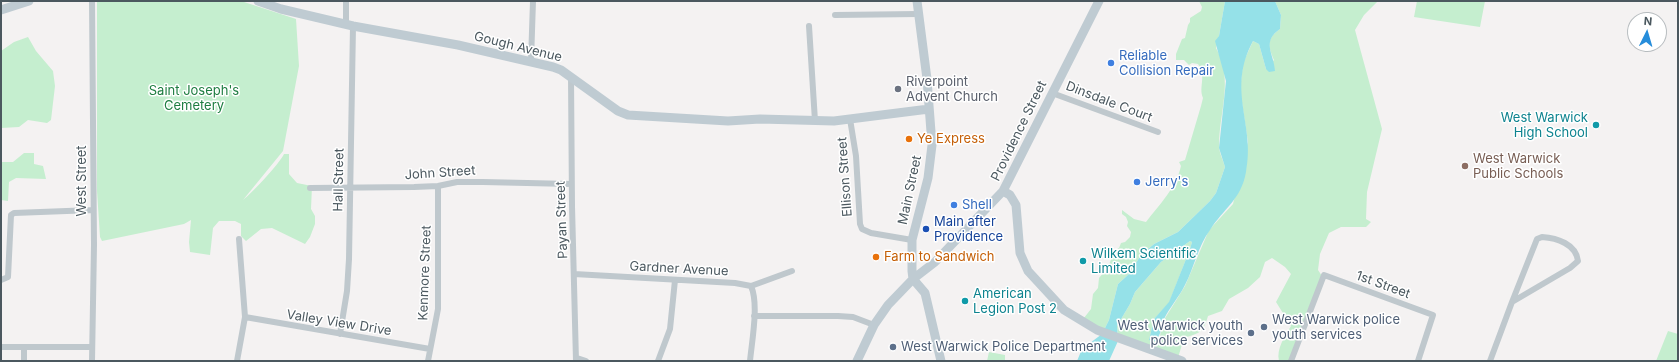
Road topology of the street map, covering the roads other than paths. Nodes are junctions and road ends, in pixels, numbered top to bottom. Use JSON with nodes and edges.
{"nodes":[{"id":1,"x":29,"y":1,"type":"edge"},
{"id":2,"x":92,"y":1,"type":"edge"},
{"id":3,"x":258,"y":1,"type":"edge"},
{"id":4,"x":346,"y":1,"type":"edge"},
{"id":5,"x":533,"y":1,"type":"edge"},
{"id":6,"x":917,"y":1,"type":"edge"},
{"id":7,"x":1099,"y":1,"type":"edge"},
{"id":8,"x":10,"y":4,"type":"edge"},
{"id":9,"x":1,"y":10,"type":"edge"},
{"id":10,"x":918,"y":14,"type":"junction"},
{"id":11,"x":835,"y":15,"type":"dead end"},
{"id":12,"x":350,"y":24,"type":"junction"},
{"id":13,"x":809,"y":26,"type":"dead end"},
{"id":14,"x":531,"y":61,"type":"junction"},
{"id":15,"x":571,"y":77,"type":"junction"},
{"id":16,"x":1052,"y":93,"type":"junction"},
{"id":17,"x":929,"y":109,"type":"junction"},
{"id":18,"x":850,"y":119,"type":"junction"},
{"id":19,"x":815,"y":121,"type":"junction"},
{"id":20,"x":1158,"y":132,"type":"dead end"},
{"id":21,"x":571,"y":184,"type":"junction"},
{"id":22,"x":438,"y":186,"type":"junction"},
{"id":23,"x":350,"y":187,"type":"junction"},
{"id":24,"x":310,"y":188,"type":"dead end"},
{"id":25,"x":1003,"y":192,"type":"junction"},
{"id":26,"x":93,"y":210,"type":"junction"},
{"id":27,"x":239,"y":239,"type":"dead end"},
{"id":28,"x":912,"y":240,"type":"junction"},
{"id":29,"x":792,"y":271,"type":"dead end"},
{"id":30,"x":574,"y":274,"type":"junction"},
{"id":31,"x":913,"y":279,"type":"junction"},
{"id":32,"x":1,"y":280,"type":"edge"},
{"id":33,"x":674,"y":280,"type":"junction"},
{"id":34,"x":751,"y":286,"type":"junction"},
{"id":35,"x":1512,"y":302,"type":"junction"},
{"id":36,"x":754,"y":316,"type":"junction"},
{"id":37,"x":245,"y":317,"type":"junction"},
{"id":38,"x":874,"y":325,"type":"junction"},
{"id":39,"x":340,"y":334,"type":"junction"},
{"id":40,"x":92,"y":346,"type":"junction"},
{"id":41,"x":1,"y":347,"type":"edge"},
{"id":42,"x":24,"y":347,"type":"junction"},
{"id":43,"x":430,"y":349,"type":"junction"},
{"id":44,"x":577,"y":360,"type":"edge"},
{"id":45,"x":24,"y":361,"type":"edge"},
{"id":46,"x":92,"y":361,"type":"edge"},
{"id":47,"x":237,"y":361,"type":"edge"},
{"id":48,"x":428,"y":361,"type":"edge"},
{"id":49,"x":586,"y":361,"type":"edge"},
{"id":50,"x":658,"y":361,"type":"edge"},
{"id":51,"x":750,"y":361,"type":"edge"},
{"id":52,"x":857,"y":361,"type":"edge"},
{"id":53,"x":941,"y":361,"type":"edge"},
{"id":54,"x":1182,"y":361,"type":"edge"},
{"id":55,"x":1291,"y":361,"type":"edge"},
{"id":56,"x":1418,"y":361,"type":"edge"},
{"id":57,"x":1490,"y":361,"type":"edge"}],
"edges":[{"from":1,"to":8,"type":"street"},
{"from":2,"to":26,"type":"street","name":"West Street"},
{"from":3,"to":12,"type":"street","name":"Gough Avenue"},
{"from":4,"to":12,"type":"street","name":"Hall Street"},
{"from":5,"to":14,"type":"street"},
{"from":6,"to":10,"type":"street","name":"Main Street"},
{"from":7,"to":16,"type":"street","name":"Providence Street"},
{"from":8,"to":9,"type":"street"},
{"from":10,"to":11,"type":"street"},
{"from":10,"to":17,"type":"street","name":"Main Street"},
{"from":12,"to":14,"type":"street","name":"Gough Avenue"},
{"from":12,"to":23,"type":"street","name":"Hall Street"},
{"from":13,"to":19,"type":"street"},
{"from":14,"to":15,"type":"street","name":"Gough Avenue"},
{"from":15,"to":19,"type":"street","name":"Gough Avenue"},
{"from":15,"to":21,"type":"street","name":"Payan Street"},
{"from":16,"to":20,"type":"street","name":"Dinsdale Court"},
{"from":16,"to":25,"type":"street","name":"Providence Street"},
{"from":17,"to":18,"type":"street","name":"Gough Avenue"},
{"from":17,"to":28,"type":"street","name":"Main Street"},
{"from":18,"to":19,"type":"street","name":"Gough Avenue"},
{"from":18,"to":28,"type":"street","name":"Ellison Street"},
{"from":21,"to":22,"type":"street","name":"John Street"},
{"from":21,"to":30,"type":"street","name":"Payan Street"},
{"from":22,"to":23,"type":"street","name":"John Street"},
{"from":22,"to":43,"type":"street","name":"Kenmore Street"},
{"from":23,"to":24,"type":"street","name":"John Street"},
{"from":23,"to":39,"type":"street","name":"Hall Street"},
{"from":25,"to":31,"type":"street","name":"Providence Street"},
{"from":25,"to":54,"type":"street"},
{"from":26,"to":32,"type":"street"},
{"from":26,"to":40,"type":"street","name":"West Street"},
{"from":27,"to":37,"type":"street"},
{"from":28,"to":31,"type":"street","name":"Main Street"},
{"from":29,"to":34,"type":"street"},
{"from":30,"to":33,"type":"street","name":"Gardner Avenue"},
{"from":30,"to":44,"type":"street","name":"Payan Street"},
{"from":31,"to":38,"type":"street","name":"Providence Street"},
{"from":31,"to":53,"type":"street"},
{"from":33,"to":34,"type":"street","name":"Gardner Avenue"},
{"from":33,"to":50,"type":"street"},
{"from":34,"to":36,"type":"street"},
{"from":35,"to":35,"type":"street"},
{"from":35,"to":57,"type":"street"},
{"from":36,"to":38,"type":"street"},
{"from":36,"to":51,"type":"street"},
{"from":37,"to":39,"type":"street","name":"Valley View Drive"},
{"from":37,"to":47,"type":"street"},
{"from":38,"to":52,"type":"street"},
{"from":39,"to":43,"type":"street","name":"Valley View Drive"},
{"from":40,"to":42,"type":"street"},
{"from":40,"to":46,"type":"street","name":"West Street"},
{"from":41,"to":42,"type":"street"},
{"from":42,"to":45,"type":"street"},
{"from":43,"to":48,"type":"street","name":"Kenmore Street"},
{"from":44,"to":49,"type":"street"},
{"from":55,"to":56,"type":"street","name":"1st Street"}]}
